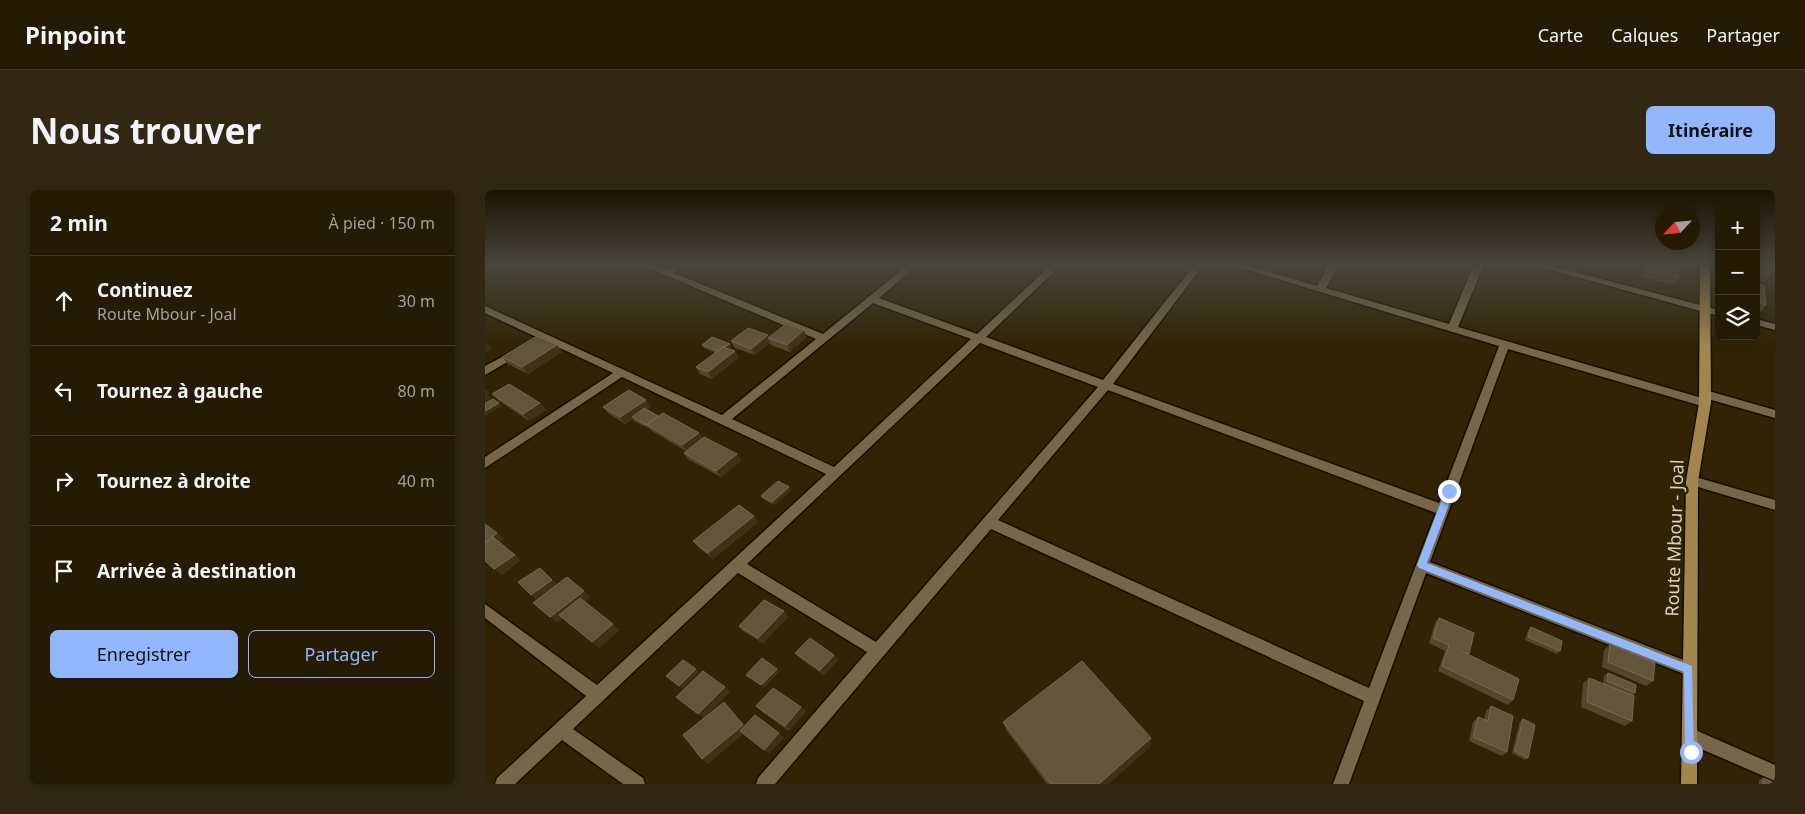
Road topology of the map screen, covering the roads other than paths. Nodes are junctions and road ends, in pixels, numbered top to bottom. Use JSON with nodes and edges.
{"nodes":[{"id":1,"x":710,"y":292,"type":"edge"},
{"id":2,"x":881,"y":292,"type":"edge"},
{"id":3,"x":1029,"y":292,"type":"edge"},
{"id":4,"x":1178,"y":292,"type":"edge"},
{"id":5,"x":1326,"y":292,"type":"edge"},
{"id":6,"x":1468,"y":292,"type":"edge"},
{"id":7,"x":1639,"y":292,"type":"edge"},
{"id":8,"x":1705,"y":292,"type":"edge"},
{"id":9,"x":872,"y":299,"type":"junction"},
{"id":10,"x":485,"y":309,"type":"edge"},
{"id":11,"x":1705,"y":309,"type":"junction"},
{"id":12,"x":1715,"y":312,"type":"edge"},
{"id":13,"x":1760,"y":323,"type":"edge"},
{"id":14,"x":1775,"y":327,"type":"edge"},
{"id":15,"x":1453,"y":328,"type":"junction"},
{"id":16,"x":824,"y":338,"type":"junction"},
{"id":17,"x":979,"y":339,"type":"junction"},
{"id":18,"x":535,"y":341,"type":"junction"},
{"id":19,"x":1505,"y":343,"type":"junction"},
{"id":20,"x":485,"y":371,"type":"edge"},
{"id":21,"x":621,"y":372,"type":"junction"},
{"id":22,"x":1105,"y":386,"type":"junction"},
{"id":23,"x":1705,"y":398,"type":"junction"},
{"id":24,"x":1775,"y":414,"type":"edge"},
{"id":25,"x":723,"y":420,"type":"junction"},
{"id":26,"x":485,"y":463,"type":"edge"},
{"id":27,"x":836,"y":472,"type":"junction"},
{"id":28,"x":1693,"y":481,"type":"junction"},
{"id":29,"x":1775,"y":505,"type":"edge"},
{"id":30,"x":1443,"y":510,"type":"junction"},
{"id":31,"x":989,"y":522,"type":"junction"},
{"id":32,"x":737,"y":565,"type":"junction"},
{"id":33,"x":1422,"y":565,"type":"junction"},
{"id":34,"x":485,"y":610,"type":"edge"},
{"id":35,"x":878,"y":651,"type":"junction"},
{"id":36,"x":1689,"y":669,"type":"junction"},
{"id":37,"x":598,"y":695,"type":"junction"},
{"id":38,"x":1373,"y":697,"type":"junction"},
{"id":39,"x":561,"y":730,"type":"junction"},
{"id":40,"x":1691,"y":736,"type":"junction"},
{"id":41,"x":1775,"y":773,"type":"edge"},
{"id":42,"x":503,"y":784,"type":"edge"},
{"id":43,"x":637,"y":784,"type":"edge"},
{"id":44,"x":764,"y":784,"type":"edge"},
{"id":45,"x":1341,"y":784,"type":"edge"},
{"id":46,"x":1689,"y":784,"type":"edge"}],
"edges":[{"from":1,"to":16,"type":"street"},
{"from":2,"to":9,"type":"street"},
{"from":3,"to":17,"type":"street"},
{"from":4,"to":22,"type":"street"},
{"from":5,"to":15,"type":"street"},
{"from":6,"to":15,"type":"street"},
{"from":7,"to":11,"type":"street"},
{"from":8,"to":11,"type":"main road","name":"Route Mbour - Joal"},
{"from":9,"to":16,"type":"street"},
{"from":9,"to":17,"type":"street"},
{"from":10,"to":18,"type":"street"},
{"from":11,"to":12,"type":"street"},
{"from":11,"to":23,"type":"main road","name":"Route Mbour - Joal"},
{"from":13,"to":14,"type":"street"},
{"from":15,"to":19,"type":"street"},
{"from":16,"to":25,"type":"street"},
{"from":17,"to":22,"type":"street"},
{"from":17,"to":27,"type":"street"},
{"from":18,"to":20,"type":"street"},
{"from":18,"to":21,"type":"street"},
{"from":19,"to":23,"type":"street"},
{"from":19,"to":30,"type":"street"},
{"from":21,"to":25,"type":"street"},
{"from":21,"to":26,"type":"street"},
{"from":22,"to":30,"type":"street"},
{"from":22,"to":31,"type":"street"},
{"from":23,"to":24,"type":"street"},
{"from":23,"to":28,"type":"main road","name":"Route Mbour - Joal"},
{"from":25,"to":27,"type":"street"},
{"from":27,"to":32,"type":"street"},
{"from":28,"to":29,"type":"street"},
{"from":28,"to":36,"type":"main road","name":"Route Mbour - Joal"},
{"from":30,"to":33,"type":"street"},
{"from":31,"to":35,"type":"street"},
{"from":31,"to":38,"type":"street"},
{"from":32,"to":35,"type":"street"},
{"from":32,"to":37,"type":"street"},
{"from":33,"to":36,"type":"street"},
{"from":33,"to":38,"type":"street"},
{"from":34,"to":37,"type":"street"},
{"from":35,"to":44,"type":"street"},
{"from":36,"to":40,"type":"main road","name":"Route Mbour - Joal"},
{"from":37,"to":39,"type":"street"},
{"from":38,"to":45,"type":"street"},
{"from":39,"to":42,"type":"street"},
{"from":39,"to":43,"type":"street"},
{"from":40,"to":41,"type":"street"},
{"from":40,"to":46,"type":"main road","name":"Route Mbour - Joal"}]}
